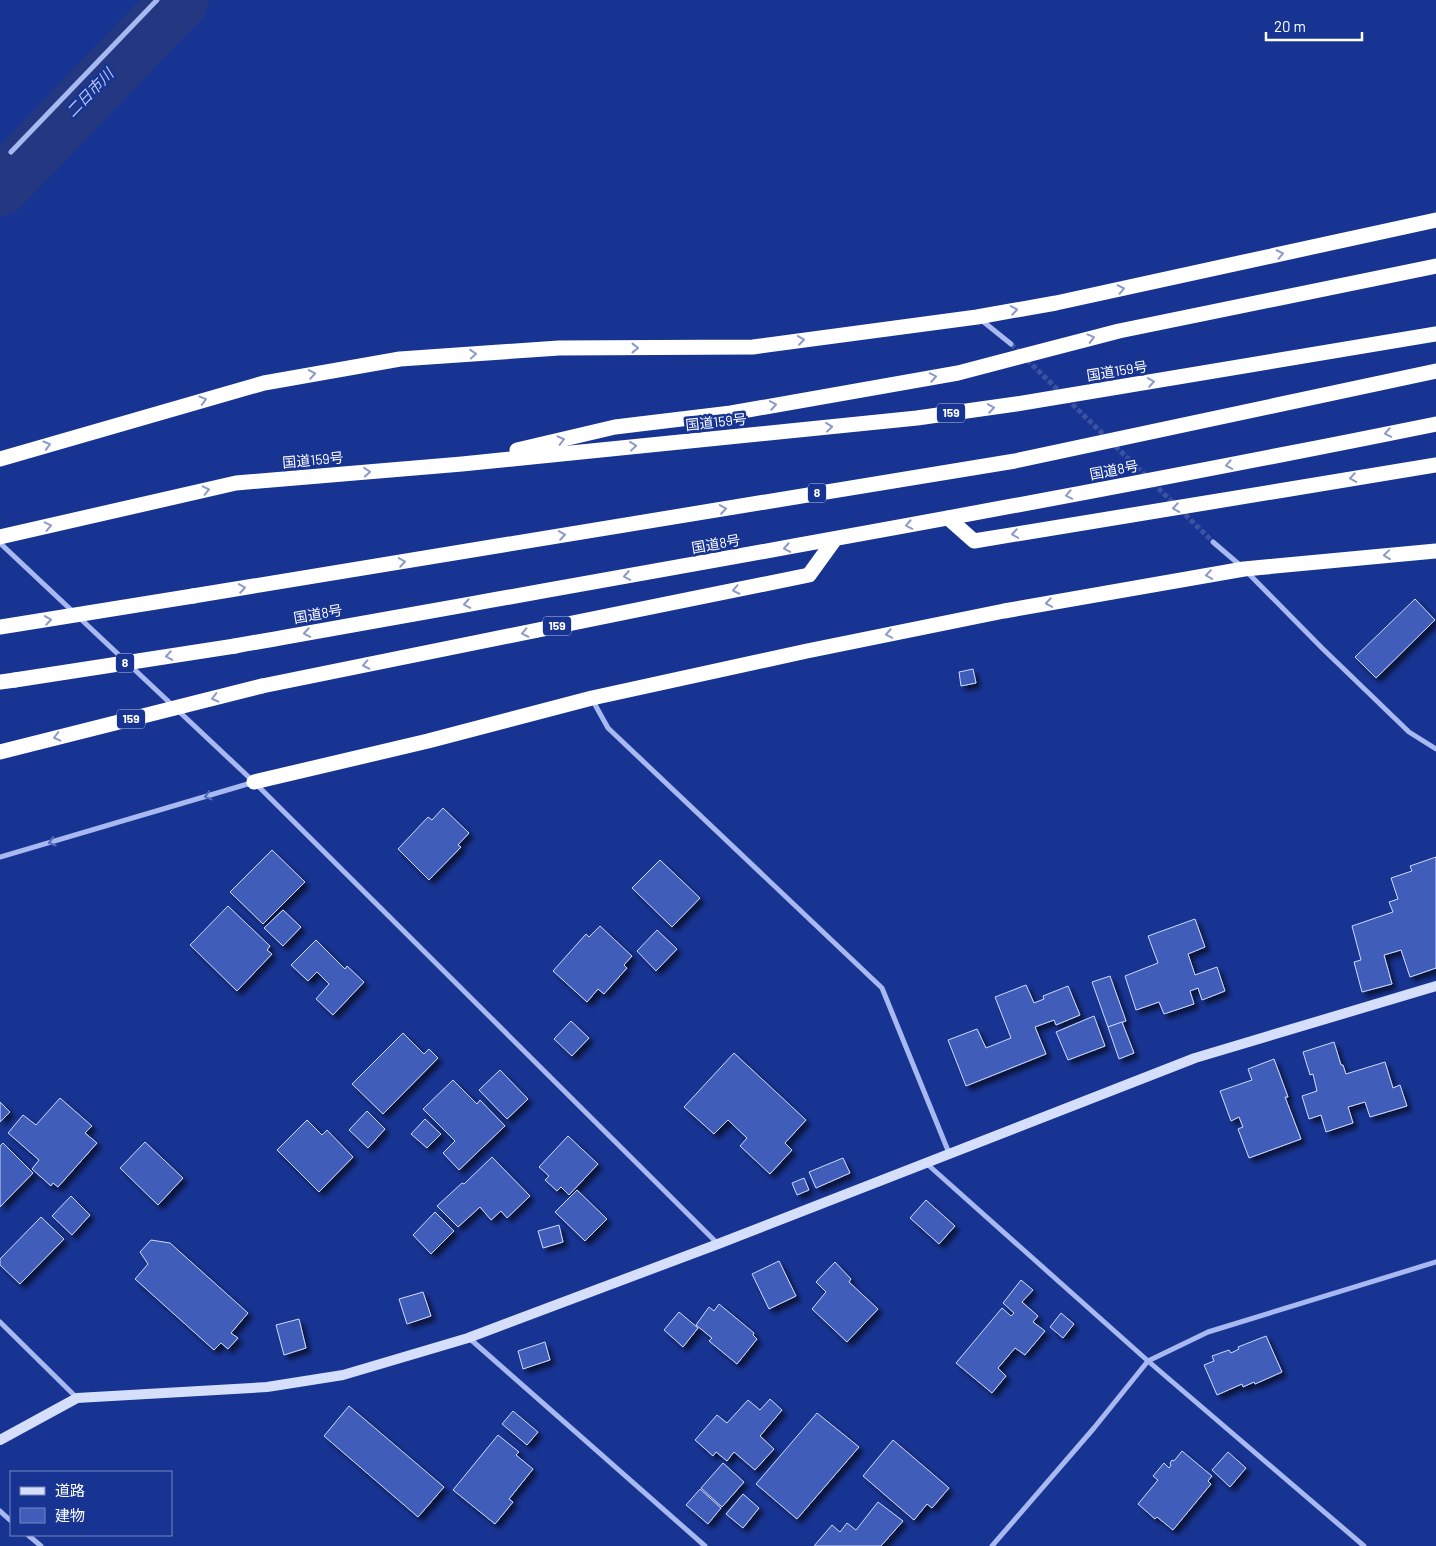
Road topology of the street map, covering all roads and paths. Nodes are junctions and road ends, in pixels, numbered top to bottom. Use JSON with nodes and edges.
{"nodes":[{"id":1,"x":157,"y":0,"type":"edge"},
{"id":2,"x":10,"y":152,"type":"dead end"},
{"id":3,"x":1436,"y":220,"type":"edge"},
{"id":4,"x":1436,"y":266,"type":"edge"},
{"id":5,"x":977,"y":317,"type":"junction"},
{"id":6,"x":1436,"y":334,"type":"edge"},
{"id":7,"x":1011,"y":344,"type":"tunnel mouth"},
{"id":8,"x":1436,"y":370,"type":"edge"},
{"id":9,"x":1436,"y":424,"type":"edge"},
{"id":10,"x":0,"y":458,"type":"edge"},
{"id":11,"x":462,"y":464,"type":"junction"},
{"id":12,"x":1436,"y":465,"type":"edge"},
{"id":13,"x":948,"y":518,"type":"junction"},
{"id":14,"x":0,"y":536,"type":"edge"},
{"id":15,"x":835,"y":539,"type":"junction"},
{"id":16,"x":0,"y":542,"type":"edge"},
{"id":17,"x":1213,"y":542,"type":"tunnel mouth"},
{"id":18,"x":1436,"y":551,"type":"edge"},
{"id":19,"x":1244,"y":569,"type":"junction"},
{"id":20,"x":0,"y":628,"type":"edge"},
{"id":21,"x":0,"y":682,"type":"edge"},
{"id":22,"x":592,"y":698,"type":"junction"},
{"id":23,"x":1436,"y":749,"type":"edge"},
{"id":24,"x":0,"y":752,"type":"edge"},
{"id":25,"x":254,"y":782,"type":"junction"},
{"id":26,"x":0,"y":856,"type":"edge"},
{"id":27,"x":1436,"y":986,"type":"edge"},
{"id":28,"x":949,"y":1153,"type":"junction"},
{"id":29,"x":925,"y":1162,"type":"junction"},
{"id":30,"x":718,"y":1244,"type":"junction"},
{"id":31,"x":1436,"y":1262,"type":"edge"},
{"id":32,"x":0,"y":1322,"type":"edge"},
{"id":33,"x":468,"y":1338,"type":"junction"},
{"id":34,"x":1148,"y":1361,"type":"junction"},
{"id":35,"x":77,"y":1398,"type":"junction"},
{"id":36,"x":0,"y":1440,"type":"edge"},
{"id":37,"x":0,"y":1511,"type":"edge"},
{"id":38,"x":10,"y":1520,"type":"edge"},
{"id":39,"x":29,"y":1536,"type":"edge"},
{"id":40,"x":41,"y":1546,"type":"edge"},
{"id":41,"x":705,"y":1546,"type":"edge"},
{"id":42,"x":992,"y":1546,"type":"edge"},
{"id":43,"x":1364,"y":1546,"type":"edge"}],
"edges":[{"from":1,"to":2,"type":"street"},
{"from":5,"to":3,"type":"highway","one_way":true},
{"from":11,"to":4,"type":"highway","one_way":true},
{"from":5,"to":7,"type":"street"},
{"from":10,"to":5,"type":"highway","one_way":true},
{"from":11,"to":6,"type":"highway","name":"国道159号","number":"159","one_way":true},
{"from":20,"to":8,"type":"highway","number":"8","one_way":true,"bridge":true},
{"from":9,"to":13,"type":"highway","name":"国道8号","number":"8","one_way":true},
{"from":14,"to":11,"type":"highway","name":"国道159号","number":"159","one_way":true},
{"from":12,"to":13,"type":"highway","one_way":true},
{"from":13,"to":15,"type":"highway","name":"国道8号","number":"8","one_way":true},
{"from":15,"to":21,"type":"highway","name":"国道8号","number":"8","one_way":true,"bridge":true},
{"from":15,"to":24,"type":"highway","number":"159","one_way":true,"bridge":true},
{"from":16,"to":25,"type":"street"},
{"from":17,"to":19,"type":"street"},
{"from":18,"to":19,"type":"highway","one_way":true},
{"from":19,"to":22,"type":"highway","one_way":true},
{"from":19,"to":23,"type":"street"},
{"from":22,"to":25,"type":"highway"},
{"from":22,"to":28,"type":"street"},
{"from":25,"to":26,"type":"street","one_way":true},
{"from":25,"to":30,"type":"street"},
{"from":27,"to":28,"type":"street"},
{"from":28,"to":29,"type":"street"},
{"from":29,"to":30,"type":"street"},
{"from":29,"to":34,"type":"street"},
{"from":30,"to":33,"type":"street"},
{"from":31,"to":34,"type":"street"},
{"from":32,"to":35,"type":"street"},
{"from":33,"to":35,"type":"street"},
{"from":33,"to":41,"type":"street"},
{"from":34,"to":42,"type":"street"},
{"from":34,"to":43,"type":"street"},
{"from":35,"to":36,"type":"street"},
{"from":37,"to":38,"type":"street"},
{"from":39,"to":40,"type":"street"}]}
